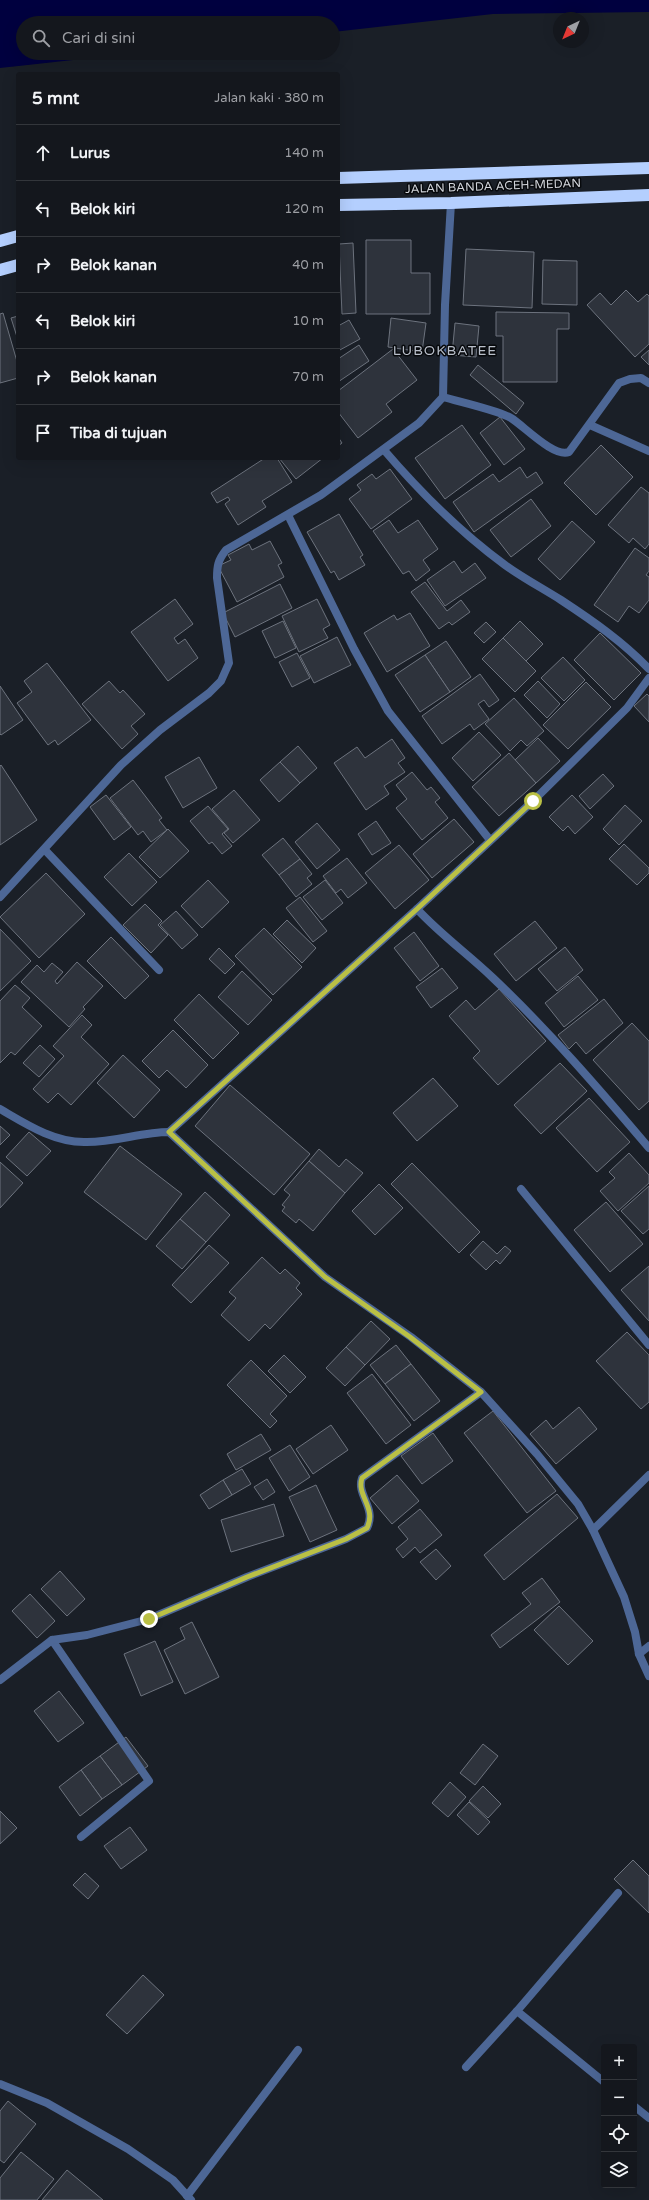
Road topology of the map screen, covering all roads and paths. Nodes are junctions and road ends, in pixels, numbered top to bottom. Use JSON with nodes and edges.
{"nodes":[{"id":1,"x":649,"y":168,"type":"edge"},
{"id":2,"x":340,"y":178,"type":"edge"},
{"id":3,"x":649,"y":195,"type":"edge"},
{"id":4,"x":450,"y":203,"type":"junction"},
{"id":5,"x":340,"y":205,"type":"edge"},
{"id":6,"x":16,"y":237,"type":"edge"},
{"id":7,"x":0,"y":241,"type":"edge"},
{"id":8,"x":16,"y":266,"type":"edge"},
{"id":9,"x":0,"y":270,"type":"edge"},
{"id":10,"x":649,"y":383,"type":"edge"},
{"id":11,"x":443,"y":397,"type":"junction"},
{"id":12,"x":590,"y":425,"type":"junction"},
{"id":13,"x":384,"y":450,"type":"junction"},
{"id":14,"x":649,"y":451,"type":"edge"},
{"id":15,"x":288,"y":515,"type":"junction"},
{"id":16,"x":649,"y":670,"type":"edge"},
{"id":17,"x":649,"y":678,"type":"edge"},
{"id":18,"x":490,"y":840,"type":"junction"},
{"id":19,"x":45,"y":850,"type":"junction"},
{"id":20,"x":0,"y":897,"type":"edge"},
{"id":21,"x":417,"y":909,"type":"junction"},
{"id":22,"x":159,"y":970,"type":"dead end"},
{"id":23,"x":0,"y":1109,"type":"edge"},
{"id":24,"x":169,"y":1132,"type":"junction"},
{"id":25,"x":649,"y":1134,"type":"edge"},
{"id":26,"x":647,"y":1146,"type":"edge"},
{"id":27,"x":521,"y":1189,"type":"dead end"},
{"id":28,"x":649,"y":1345,"type":"edge"},
{"id":29,"x":481,"y":1392,"type":"junction"},
{"id":30,"x":649,"y":1475,"type":"edge"},
{"id":31,"x":593,"y":1530,"type":"junction"},
{"id":32,"x":52,"y":1640,"type":"junction"},
{"id":33,"x":649,"y":1646,"type":"edge"},
{"id":34,"x":638,"y":1654,"type":"junction"},
{"id":35,"x":649,"y":1676,"type":"edge"},
{"id":36,"x":0,"y":1680,"type":"edge"},
{"id":37,"x":81,"y":1837,"type":"dead end"},
{"id":38,"x":618,"y":1893,"type":"dead end"},
{"id":39,"x":517,"y":2011,"type":"junction"},
{"id":40,"x":298,"y":2050,"type":"dead end"},
{"id":41,"x":466,"y":2067,"type":"dead end"},
{"id":42,"x":602,"y":2080,"type":"edge"},
{"id":43,"x":0,"y":2084,"type":"edge"},
{"id":44,"x":637,"y":2108,"type":"edge"},
{"id":45,"x":649,"y":2118,"type":"edge"},
{"id":46,"x":189,"y":2198,"type":"edge"}],
"edges":[{"from":1,"to":2,"type":"highway","name":"JALAN BANDA ACEH-MEDAN"},
{"from":3,"to":4,"type":"highway","name":"JALAN BANDA ACEH-MEDAN"},
{"from":4,"to":5,"type":"highway","name":"JALAN BANDA ACEH-MEDAN"},
{"from":4,"to":11,"type":"street"},
{"from":6,"to":7,"type":"highway"},
{"from":8,"to":9,"type":"highway"},
{"from":10,"to":12,"type":"street"},
{"from":11,"to":12,"type":"street"},
{"from":11,"to":13,"type":"street"},
{"from":12,"to":14,"type":"street"},
{"from":13,"to":15,"type":"street"},
{"from":13,"to":16,"type":"street"},
{"from":15,"to":18,"type":"street"},
{"from":15,"to":19,"type":"street"},
{"from":17,"to":18,"type":"street"},
{"from":18,"to":21,"type":"street"},
{"from":19,"to":20,"type":"street"},
{"from":19,"to":22,"type":"street"},
{"from":21,"to":24,"type":"street"},
{"from":21,"to":26,"type":"street"},
{"from":23,"to":24,"type":"street"},
{"from":24,"to":29,"type":"street"},
{"from":25,"to":26,"type":"street"},
{"from":27,"to":28,"type":"street"},
{"from":29,"to":31,"type":"street"},
{"from":29,"to":32,"type":"street"},
{"from":30,"to":31,"type":"street"},
{"from":31,"to":34,"type":"street"},
{"from":32,"to":36,"type":"street"},
{"from":32,"to":37,"type":"street"},
{"from":33,"to":34,"type":"street"},
{"from":34,"to":35,"type":"street"},
{"from":38,"to":39,"type":"street"},
{"from":39,"to":41,"type":"street"},
{"from":39,"to":42,"type":"street"},
{"from":40,"to":46,"type":"street"},
{"from":43,"to":46,"type":"street"},
{"from":44,"to":45,"type":"street"}]}
